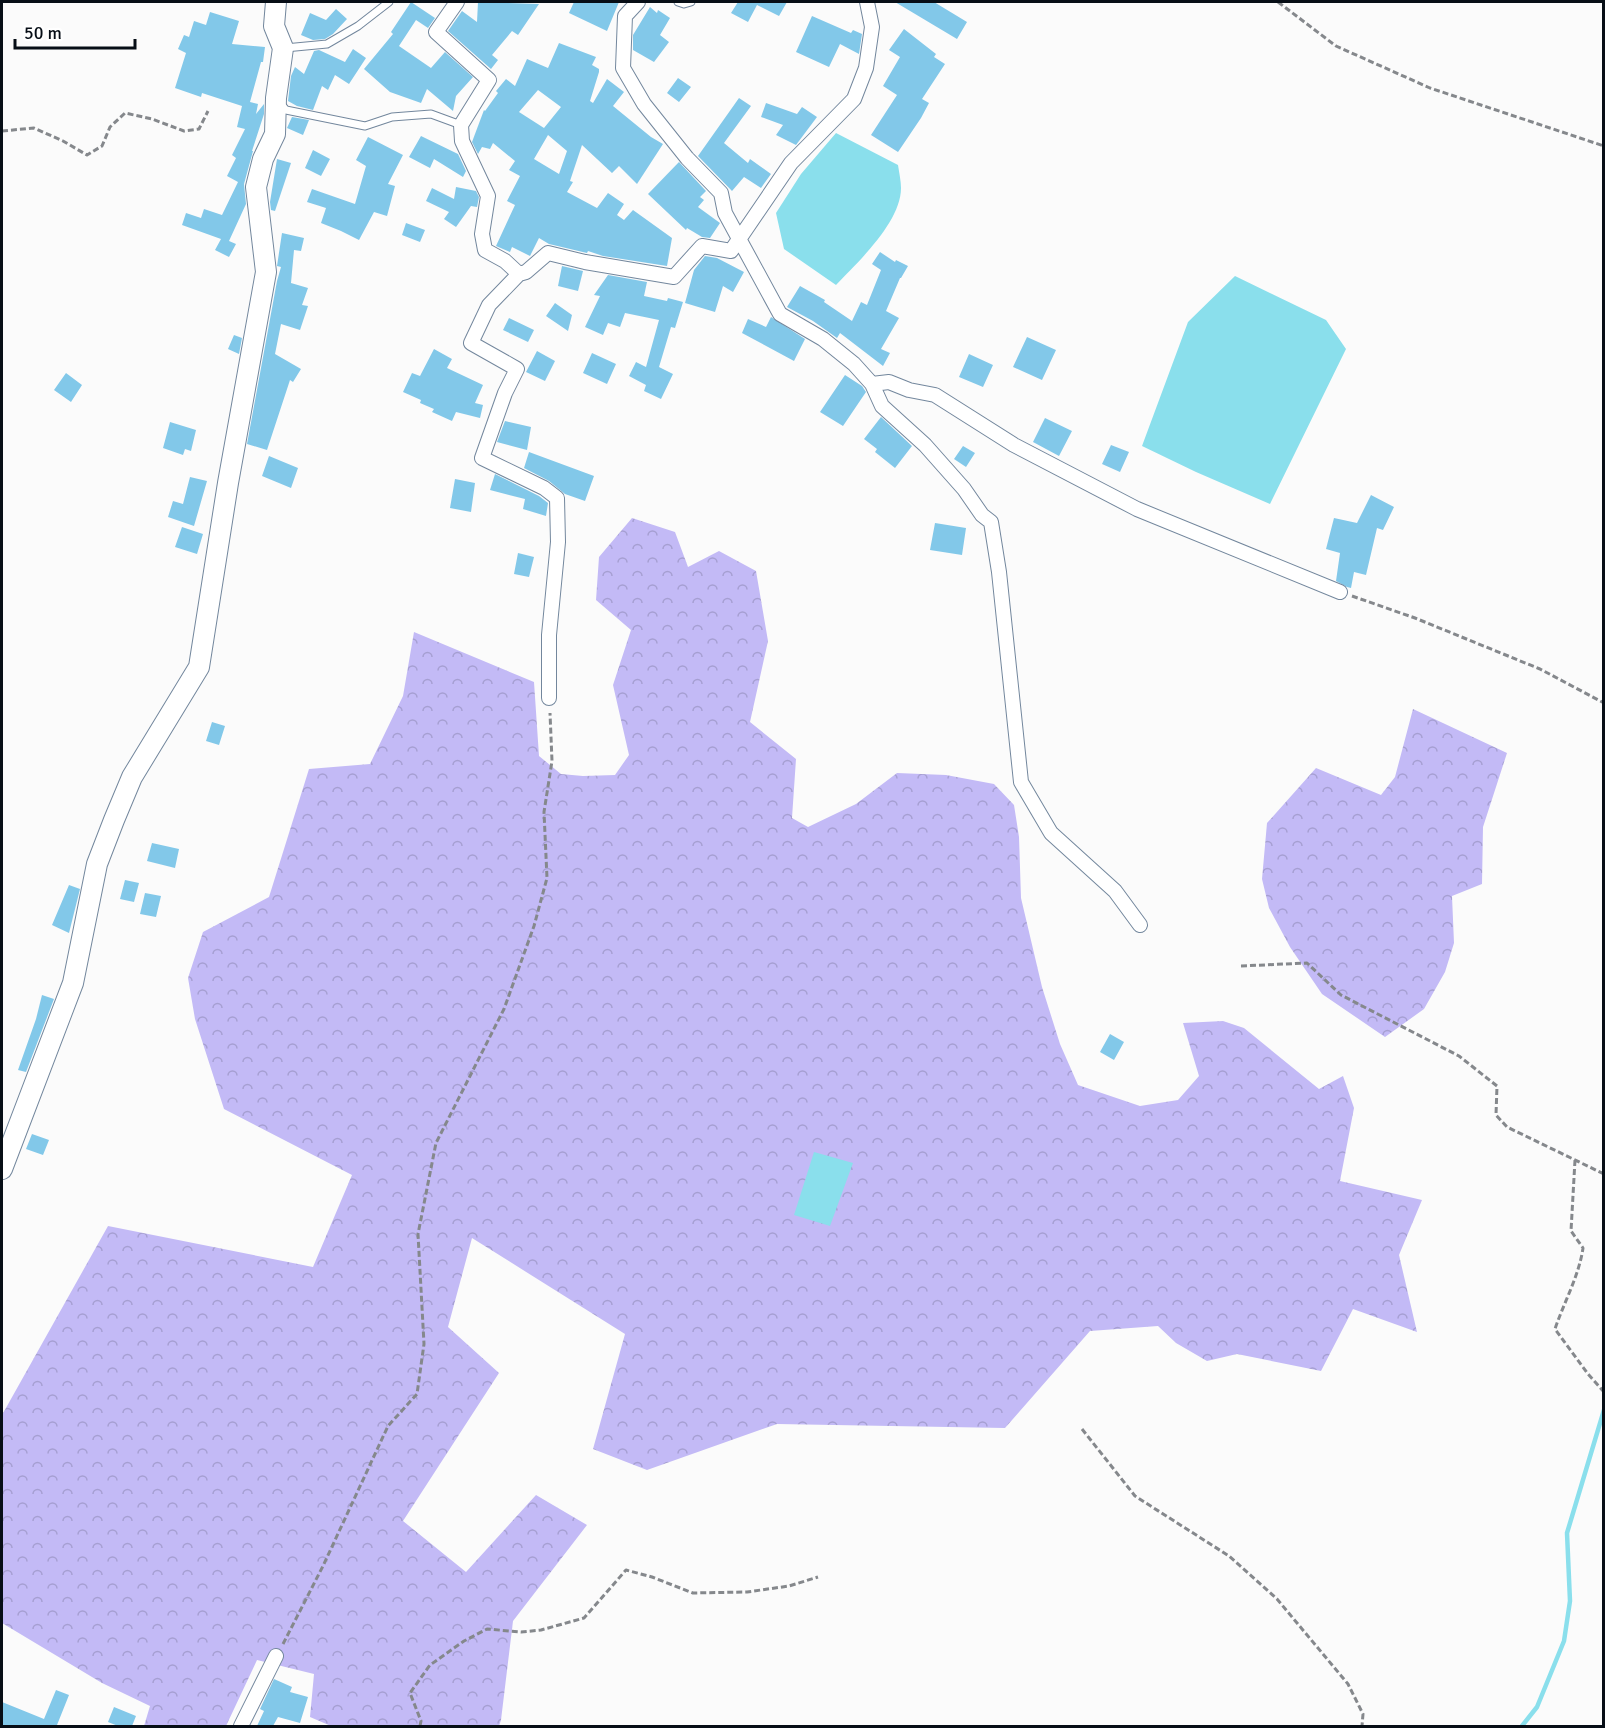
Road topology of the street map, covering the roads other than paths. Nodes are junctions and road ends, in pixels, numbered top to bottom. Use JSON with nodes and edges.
{"nodes":[{"id":1,"x":276,"y":2,"type":"edge"},
{"id":2,"x":389,"y":2,"type":"edge"},
{"id":3,"x":457,"y":2,"type":"edge"},
{"id":4,"x":639,"y":2,"type":"edge"},
{"id":5,"x":678,"y":2,"type":"edge"},
{"id":6,"x":691,"y":2,"type":"edge"},
{"id":7,"x":867,"y":2,"type":"edge"},
{"id":8,"x":283,"y":48,"type":"junction"},
{"id":9,"x":276,"y":98,"type":"junction"},
{"id":10,"x":461,"y":125,"type":"junction"},
{"id":11,"x":519,"y":274,"type":"junction"},
{"id":12,"x":872,"y":384,"type":"junction"},
{"id":13,"x":1340,"y":592,"type":"road end"},
{"id":14,"x":549,"y":698,"type":"road end"},
{"id":15,"x":1140,"y":925,"type":"dead end"},
{"id":16,"x":2,"y":1169,"type":"edge"},
{"id":17,"x":276,"y":1656,"type":"road end"},
{"id":18,"x":241,"y":1726,"type":"edge"}],
"edges":[{"from":1,"to":8,"type":"street"},
{"from":2,"to":8,"type":"lane"},
{"from":3,"to":10,"type":"street"},
{"from":4,"to":12,"type":"street"},
{"from":5,"to":6,"type":"lane"},
{"from":7,"to":11,"type":"street"},
{"from":8,"to":9,"type":"street"},
{"from":9,"to":10,"type":"lane"},
{"from":9,"to":16,"type":"street"},
{"from":10,"to":11,"type":"street"},
{"from":11,"to":14,"type":"street"},
{"from":12,"to":13,"type":"street"},
{"from":12,"to":15,"type":"street"},
{"from":17,"to":18,"type":"street"}]}
